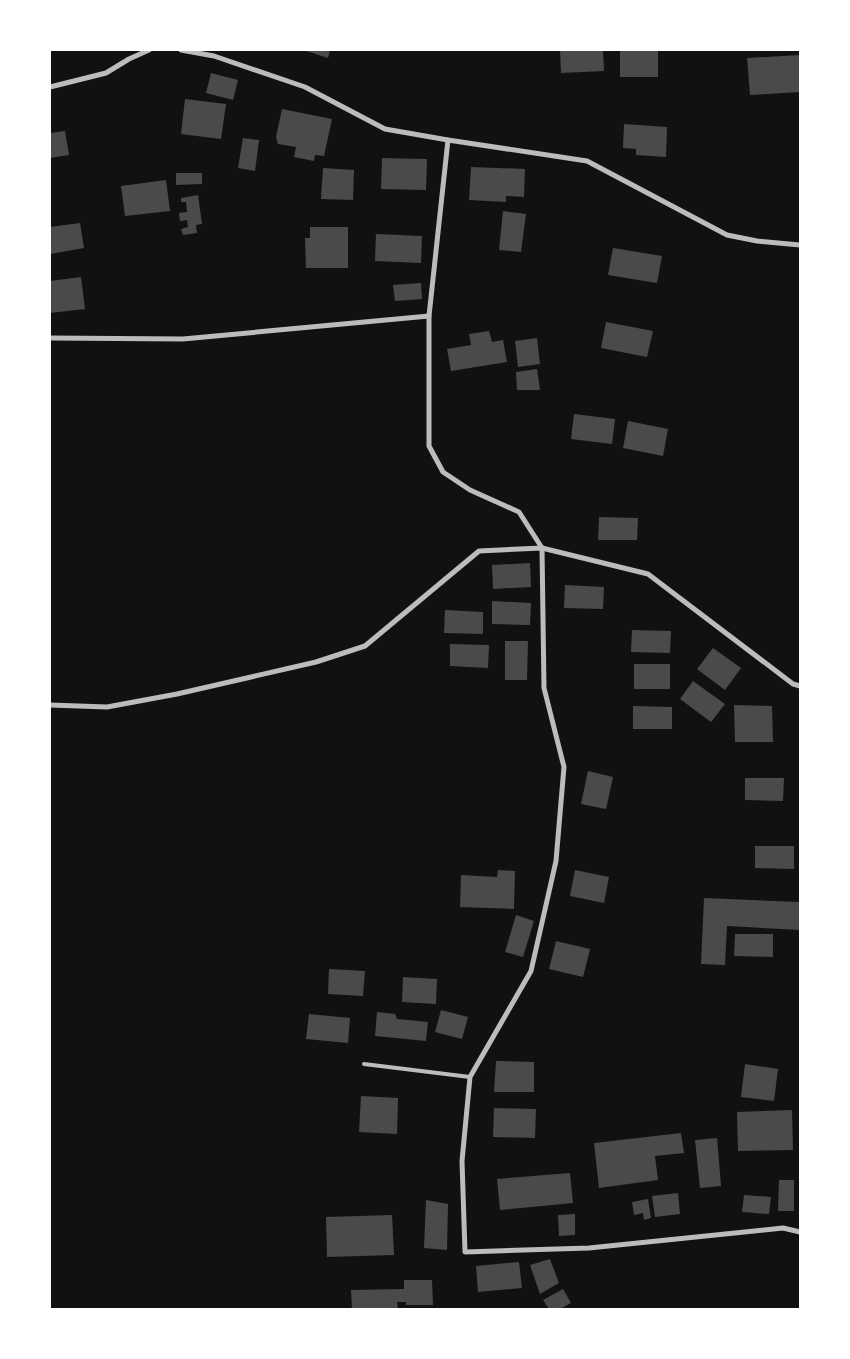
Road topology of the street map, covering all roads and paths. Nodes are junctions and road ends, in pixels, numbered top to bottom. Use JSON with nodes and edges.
{"nodes":[{"id":1,"x":149,"y":50,"type":"edge"},
{"id":2,"x":181,"y":50,"type":"edge"},
{"id":3,"x":50,"y":87,"type":"edge"},
{"id":4,"x":448,"y":140,"type":"junction"},
{"id":5,"x":800,"y":246,"type":"edge"},
{"id":6,"x":429,"y":316,"type":"junction"},
{"id":7,"x":50,"y":338,"type":"edge"},
{"id":8,"x":542,"y":548,"type":"junction"},
{"id":9,"x":800,"y":686,"type":"edge"},
{"id":10,"x":50,"y":705,"type":"edge"},
{"id":11,"x":364,"y":1064,"type":"dead end"},
{"id":12,"x":470,"y":1077,"type":"junction"},
{"id":13,"x":800,"y":1232,"type":"edge"}],
"edges":[{"from":1,"to":3,"type":"street"},
{"from":2,"to":4,"type":"street"},
{"from":4,"to":5,"type":"street"},
{"from":4,"to":6,"type":"street"},
{"from":6,"to":7,"type":"street"},
{"from":6,"to":8,"type":"street"},
{"from":8,"to":9,"type":"street"},
{"from":8,"to":10,"type":"street"},
{"from":8,"to":12,"type":"street"},
{"from":11,"to":12,"type":"lane"},
{"from":12,"to":13,"type":"street"}]}
